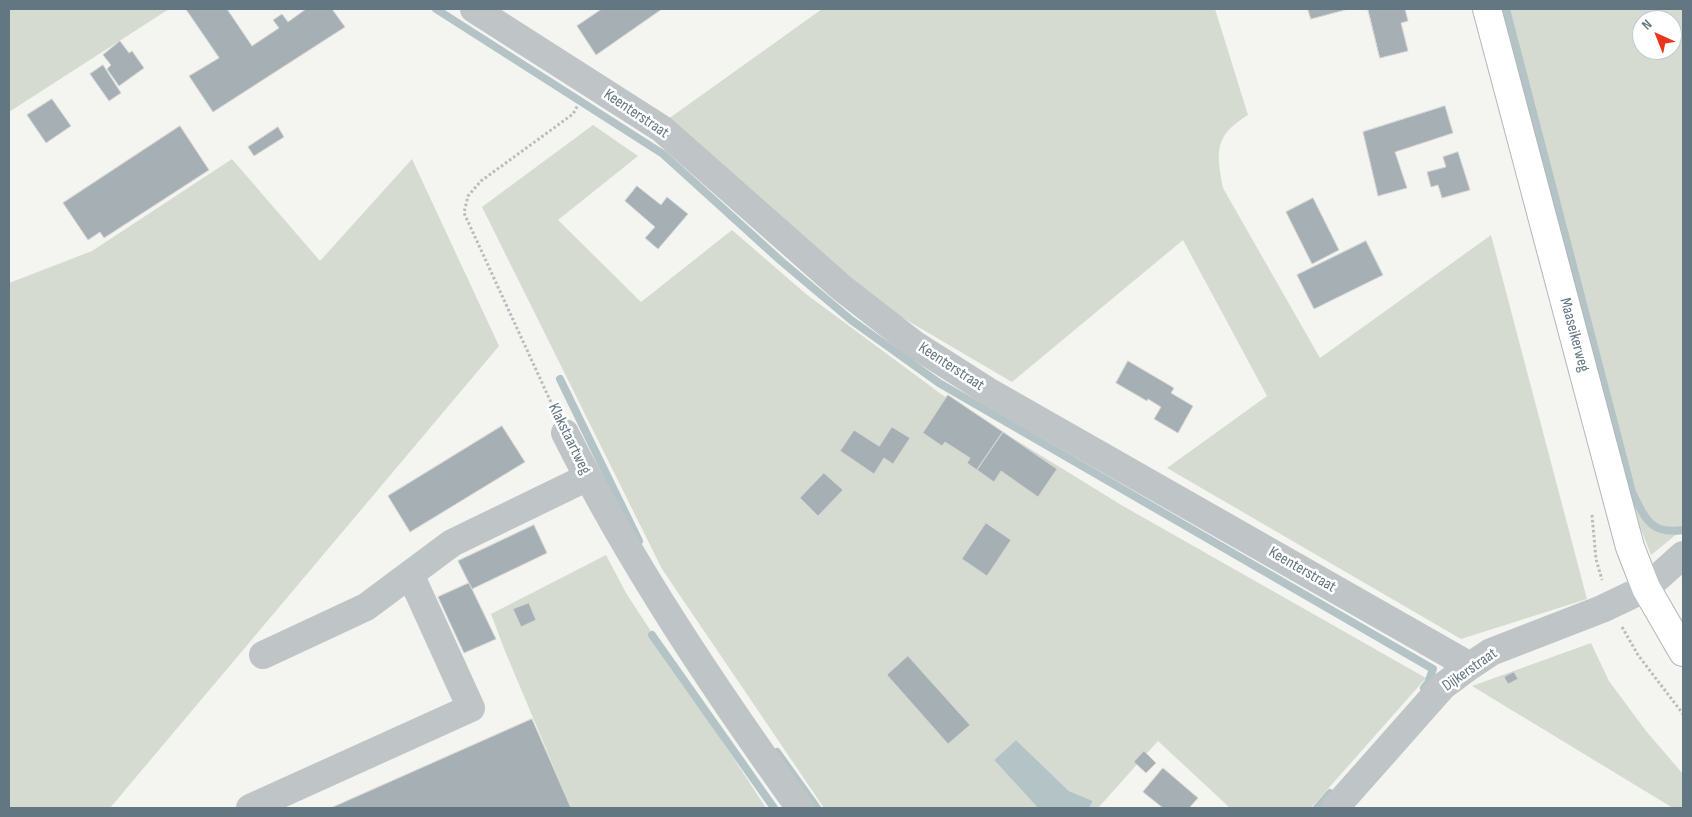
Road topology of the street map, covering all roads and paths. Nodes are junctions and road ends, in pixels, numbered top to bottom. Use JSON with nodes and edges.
{"nodes":[{"id":1,"x":474,"y":9,"type":"edge"},
{"id":2,"x":1487,"y":9,"type":"edge"},
{"id":3,"x":585,"y":81,"type":"junction"},
{"id":4,"x":565,"y":433,"type":"joint"},
{"id":5,"x":588,"y":478,"type":"junction"},
{"id":6,"x":1683,"y":555,"type":"edge"},
{"id":7,"x":410,"y":574,"type":"junction"},
{"id":8,"x":1646,"y":588,"type":"junction"},
{"id":9,"x":1683,"y":652,"type":"edge"},
{"id":10,"x":263,"y":655,"type":"dead end"},
{"id":11,"x":1470,"y":666,"type":"junction"},
{"id":12,"x":250,"y":808,"type":"edge"},
{"id":13,"x":800,"y":808,"type":"edge"},
{"id":14,"x":1335,"y":808,"type":"edge"}],
"edges":[{"from":1,"to":3,"type":"street","name":"Keenterstraat"},
{"from":2,"to":8,"type":"main road","name":"Maaseikerweg"},
{"from":3,"to":4,"type":"path","name":"Klakstaartweg"},
{"from":3,"to":11,"type":"street","name":"Keenterstraat"},
{"from":4,"to":5,"type":"street","name":"Klakstaartweg"},
{"from":5,"to":7,"type":"street"},
{"from":5,"to":13,"type":"street","name":"Klakstaartweg"},
{"from":6,"to":8,"type":"street","name":"Dijkerstraat"},
{"from":7,"to":10,"type":"street"},
{"from":7,"to":12,"type":"street"},
{"from":8,"to":9,"type":"main road","name":"Maaseikerweg"},
{"from":8,"to":11,"type":"street","name":"Dijkerstraat"},
{"from":11,"to":14,"type":"street","name":"Dijkerstraat"}]}
